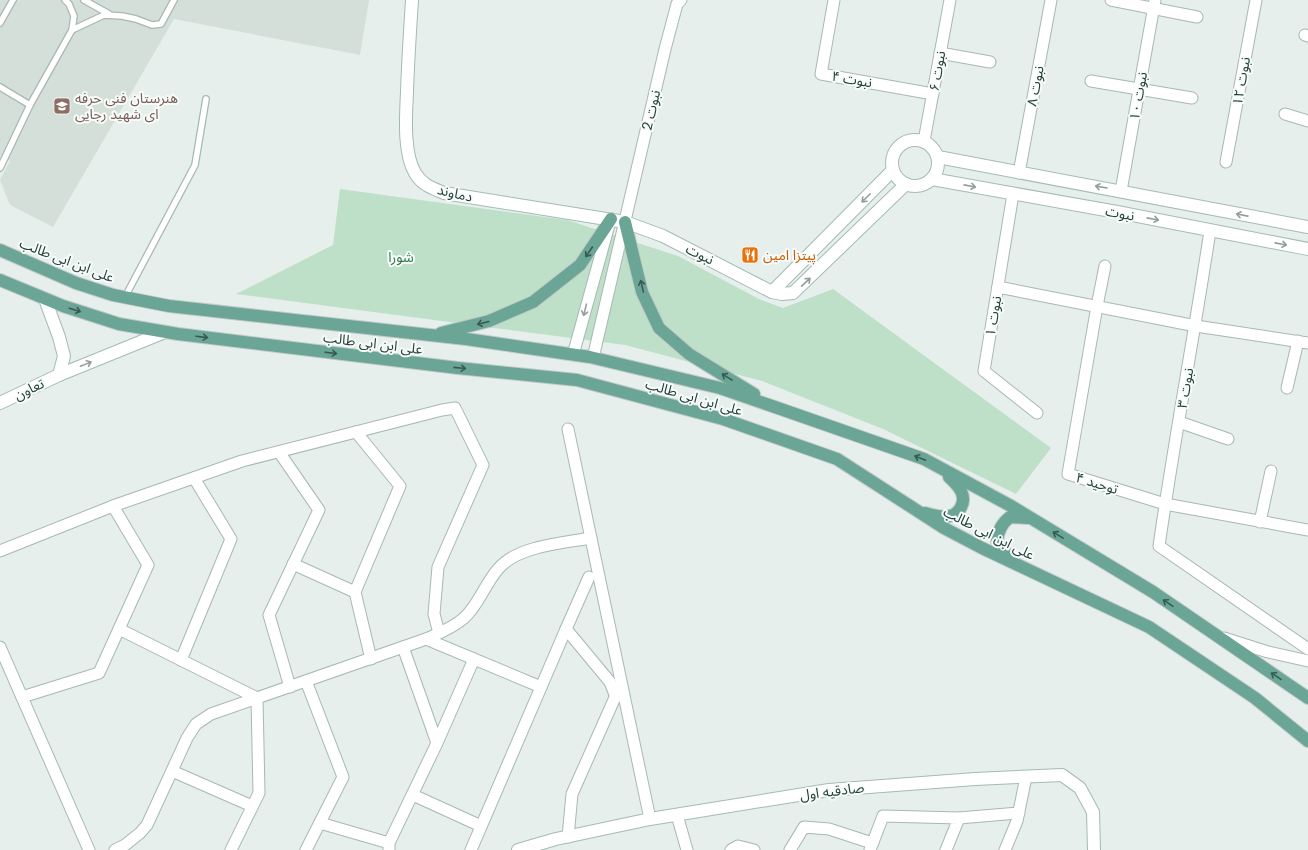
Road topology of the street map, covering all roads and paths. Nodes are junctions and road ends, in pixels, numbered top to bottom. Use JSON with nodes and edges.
{"nodes":[{"id":1,"x":13,"y":0,"type":"edge"},
{"id":2,"x":66,"y":0,"type":"edge"},
{"id":3,"x":85,"y":0,"type":"edge"},
{"id":4,"x":174,"y":0,"type":"edge"},
{"id":5,"x":412,"y":0,"type":"edge"},
{"id":6,"x":682,"y":0,"type":"edge"},
{"id":7,"x":834,"y":0,"type":"edge"},
{"id":8,"x":950,"y":0,"type":"edge"},
{"id":9,"x":1051,"y":0,"type":"edge"},
{"id":10,"x":1111,"y":0,"type":"edge"},
{"id":11,"x":1256,"y":0,"type":"edge"},
{"id":12,"x":1154,"y":4,"type":"edge"},
{"id":13,"x":111,"y":15,"type":"junction"},
{"id":14,"x":1197,"y":17,"type":"dead end"},
{"id":15,"x":0,"y":23,"type":"edge"},
{"id":16,"x":72,"y":30,"type":"junction"},
{"id":17,"x":940,"y":53,"type":"junction"},
{"id":18,"x":990,"y":62,"type":"dead end"},
{"id":19,"x":1091,"y":81,"type":"dead end"},
{"id":20,"x":0,"y":87,"type":"edge"},
{"id":21,"x":1139,"y":90,"type":"junction"},
{"id":22,"x":933,"y":94,"type":"junction"},
{"id":23,"x":1192,"y":98,"type":"dead end"},
{"id":24,"x":206,"y":99,"type":"dead end"},
{"id":25,"x":30,"y":105,"type":"junction"},
{"id":26,"x":1285,"y":114,"type":"dead end"},
{"id":27,"x":1308,"y":121,"type":"edge"},
{"id":28,"x":924,"y":141,"type":"junction"},
{"id":29,"x":938,"y":157,"type":"junction"},
{"id":30,"x":1226,"y":162,"type":"dead end"},
{"id":31,"x":0,"y":168,"type":"edge"},
{"id":32,"x":893,"y":170,"type":"junction"},
{"id":33,"x":1019,"y":173,"type":"junction"},
{"id":34,"x":932,"y":179,"type":"junction"},
{"id":35,"x":906,"y":184,"type":"junction"},
{"id":36,"x":1121,"y":191,"type":"junction"},
{"id":37,"x":1013,"y":194,"type":"junction"},
{"id":38,"x":1117,"y":212,"type":"junction"},
{"id":39,"x":611,"y":219,"type":"junction"},
{"id":40,"x":625,"y":222,"type":"junction"},
{"id":41,"x":1308,"y":227,"type":"edge"},
{"id":42,"x":1210,"y":231,"type":"junction"},
{"id":43,"x":1308,"y":249,"type":"edge"},
{"id":44,"x":0,"y":250,"type":"edge"},
{"id":45,"x":1105,"y":266,"type":"dead end"},
{"id":46,"x":0,"y":280,"type":"edge"},
{"id":47,"x":998,"y":287,"type":"junction"},
{"id":48,"x":772,"y":292,"type":"junction"},
{"id":49,"x":125,"y":297,"type":"junction"},
{"id":50,"x":45,"y":299,"type":"junction"},
{"id":51,"x":1097,"y":306,"type":"junction"},
{"id":52,"x":1196,"y":326,"type":"junction"},
{"id":53,"x":166,"y":332,"type":"junction"},
{"id":54,"x":430,"y":335,"type":"junction"},
{"id":55,"x":1303,"y":342,"type":"edge"},
{"id":56,"x":573,"y":355,"type":"junction"},
{"id":57,"x":593,"y":358,"type":"junction"},
{"id":58,"x":58,"y":375,"type":"junction"},
{"id":59,"x":1287,"y":388,"type":"dead end"},
{"id":60,"x":0,"y":403,"type":"edge"},
{"id":61,"x":772,"y":406,"type":"junction"},
{"id":62,"x":1037,"y":413,"type":"dead end"},
{"id":63,"x":1179,"y":422,"type":"junction"},
{"id":64,"x":568,"y":429,"type":"dead end"},
{"id":65,"x":356,"y":432,"type":"junction"},
{"id":66,"x":1228,"y":439,"type":"dead end"},
{"id":67,"x":279,"y":452,"type":"junction"},
{"id":68,"x":936,"y":466,"type":"junction"},
{"id":69,"x":1271,"y":471,"type":"dead end"},
{"id":70,"x":194,"y":478,"type":"junction"},
{"id":71,"x":1165,"y":504,"type":"junction"},
{"id":72,"x":113,"y":506,"type":"junction"},
{"id":73,"x":917,"y":510,"type":"junction"},
{"id":74,"x":1031,"y":518,"type":"junction"},
{"id":75,"x":1260,"y":522,"type":"junction"},
{"id":76,"x":1308,"y":530,"type":"edge"},
{"id":77,"x":591,"y":538,"type":"junction"},
{"id":78,"x":0,"y":551,"type":"edge"},
{"id":79,"x":293,"y":564,"type":"junction"},
{"id":80,"x":1015,"y":564,"type":"junction"},
{"id":81,"x":589,"y":577,"type":"dead end"},
{"id":82,"x":355,"y":592,"type":"junction"},
{"id":83,"x":119,"y":628,"type":"junction"},
{"id":84,"x":566,"y":629,"type":"junction"},
{"id":85,"x":439,"y":633,"type":"junction"},
{"id":86,"x":1218,"y":637,"type":"junction"},
{"id":87,"x":426,"y":639,"type":"junction"},
{"id":88,"x":0,"y":647,"type":"edge"},
{"id":89,"x":404,"y":647,"type":"junction"},
{"id":90,"x":1308,"y":649,"type":"edge"},
{"id":91,"x":371,"y":659,"type":"junction"},
{"id":92,"x":474,"y":659,"type":"junction"},
{"id":93,"x":181,"y":660,"type":"junction"},
{"id":94,"x":1308,"y":661,"type":"edge"},
{"id":95,"x":306,"y":681,"type":"junction"},
{"id":96,"x":621,"y":684,"type":"junction"},
{"id":97,"x":541,"y":686,"type":"junction"},
{"id":98,"x":290,"y":687,"type":"junction"},
{"id":99,"x":22,"y":697,"type":"junction"},
{"id":100,"x":616,"y":697,"type":"junction"},
{"id":101,"x":257,"y":698,"type":"junction"},
{"id":102,"x":1308,"y":698,"type":"edge"},
{"id":103,"x":1308,"y":741,"type":"edge"},
{"id":104,"x":437,"y":744,"type":"junction"},
{"id":105,"x":172,"y":771,"type":"junction"},
{"id":106,"x":1026,"y":777,"type":"junction"},
{"id":107,"x":413,"y":795,"type":"junction"},
{"id":108,"x":252,"y":806,"type":"junction"},
{"id":109,"x":1019,"y":813,"type":"junction"},
{"id":110,"x":677,"y":815,"type":"junction"},
{"id":111,"x":959,"y":818,"type":"junction"},
{"id":112,"x":650,"y":819,"type":"junction"},
{"id":113,"x":320,"y":823,"type":"junction"},
{"id":114,"x":481,"y":826,"type":"junction"},
{"id":115,"x":568,"y":837,"type":"junction"},
{"id":116,"x":389,"y":847,"type":"edge"},
{"id":117,"x":871,"y":847,"type":"edge"},
{"id":118,"x":89,"y":850,"type":"edge"},
{"id":119,"x":115,"y":850,"type":"edge"},
{"id":120,"x":231,"y":850,"type":"edge"},
{"id":121,"x":306,"y":850,"type":"edge"},
{"id":122,"x":471,"y":850,"type":"edge"},
{"id":123,"x":518,"y":850,"type":"edge"},
{"id":124,"x":687,"y":850,"type":"edge"},
{"id":125,"x":731,"y":850,"type":"edge"},
{"id":126,"x":754,"y":850,"type":"edge"},
{"id":127,"x":790,"y":850,"type":"edge"},
{"id":128,"x":946,"y":850,"type":"edge"},
{"id":129,"x":1005,"y":850,"type":"edge"},
{"id":130,"x":1094,"y":850,"type":"edge"}],
"edges":[{"from":1,"to":15,"type":"lane"},
{"from":2,"to":16,"type":"lane"},
{"from":3,"to":13,"type":"lane"},
{"from":4,"to":13,"type":"lane"},
{"from":5,"to":39,"type":"main road","name":"دماوند"},
{"from":6,"to":40,"type":"street","name":"نبوت 2"},
{"from":7,"to":22,"type":"street","name":"نبوت ۴"},
{"from":8,"to":17,"type":"street","name":"نبوت ۶"},
{"from":9,"to":33,"type":"street","name":"نبوت ۸"},
{"from":10,"to":12,"type":"street"},
{"from":11,"to":30,"type":"street","name":"نبوت ۱۲"},
{"from":12,"to":14,"type":"street"},
{"from":12,"to":21,"type":"street","name":"نبوت ۱۰"},
{"from":13,"to":16,"type":"lane"},
{"from":16,"to":25,"type":"lane"},
{"from":17,"to":18,"type":"street"},
{"from":17,"to":22,"type":"street","name":"نبوت ۶"},
{"from":19,"to":21,"type":"street"},
{"from":20,"to":25,"type":"lane"},
{"from":21,"to":23,"type":"street"},
{"from":21,"to":36,"type":"street","name":"نبوت ۱۰"},
{"from":22,"to":28,"type":"street","name":"نبوت ۶"},
{"from":24,"to":49,"type":"lane"},
{"from":25,"to":31,"type":"lane"},
{"from":26,"to":27,"type":"street"},
{"from":28,"to":29,"type":"main road"},
{"from":28,"to":32,"type":"main road"},
{"from":29,"to":33,"type":"main road","name":"نبوت"},
{"from":29,"to":34,"type":"main road"},
{"from":32,"to":35,"type":"main road"},
{"from":32,"to":48,"type":"main road","one_way":true},
{"from":36,"to":33,"type":"main road","name":"نبوت","one_way":true},
{"from":34,"to":35,"type":"main road"},
{"from":34,"to":37,"type":"main road","name":"نبوت","one_way":true},
{"from":48,"to":35,"type":"main road","name":"نبوت","one_way":true},
{"from":36,"to":38,"type":"main road"},
{"from":41,"to":36,"type":"main road","name":"نبوت","one_way":true},
{"from":37,"to":38,"type":"main road","name":"نبوت"},
{"from":37,"to":47,"type":"street","name":"نبوت ۱"},
{"from":38,"to":42,"type":"main road","name":"نبوت","one_way":true},
{"from":39,"to":40,"type":"main road","name":"دماوند"},
{"from":39,"to":54,"type":"main road","one_way":true},
{"from":39,"to":56,"type":"street","one_way":true},
{"from":40,"to":48,"type":"main road","name":"نبوت"},
{"from":40,"to":57,"type":"street","name":"نبوت 2"},
{"from":61,"to":40,"type":"main road","one_way":true},
{"from":42,"to":43,"type":"main road","name":"نبوت","one_way":true},
{"from":42,"to":52,"type":"street","name":"نبوت ۳"},
{"from":44,"to":49,"type":"main road","name":"علی ابن ابی طالب"},
{"from":45,"to":51,"type":"street","name":"توحید ۴"},
{"from":46,"to":50,"type":"main road","name":"علی ابن ابی طالب"},
{"from":47,"to":51,"type":"street"},
{"from":47,"to":62,"type":"street","name":"نبوت ۱"},
{"from":49,"to":54,"type":"main road","name":"علی ابن ابی طالب"},
{"from":50,"to":53,"type":"main road","name":"علی ابن ابی طالب","one_way":true},
{"from":50,"to":58,"type":"main road"},
{"from":51,"to":52,"type":"street"},
{"from":51,"to":71,"type":"street","name":"توحید ۴"},
{"from":52,"to":55,"type":"street"},
{"from":52,"to":63,"type":"street","name":"نبوت ۳"},
{"from":58,"to":53,"type":"main road","name":"تعاون","one_way":true},
{"from":53,"to":73,"type":"main road","name":"علی ابن ابی طالب","one_way":true},
{"from":54,"to":56,"type":"main road","name":"علی ابن ابی طالب"},
{"from":55,"to":59,"type":"street"},
{"from":56,"to":57,"type":"main road","name":"علی ابن ابی طالب"},
{"from":57,"to":61,"type":"main road","name":"علی ابن ابی طالب"},
{"from":58,"to":60,"type":"main road","name":"تعاون"},
{"from":68,"to":61,"type":"main road","name":"علی ابن ابی طالب","one_way":true},
{"from":63,"to":66,"type":"street"},
{"from":63,"to":71,"type":"street","name":"نبوت ۳"},
{"from":64,"to":77,"type":"street"},
{"from":65,"to":67,"type":"street"},
{"from":65,"to":82,"type":"street"},
{"from":65,"to":85,"type":"street"},
{"from":67,"to":70,"type":"street"},
{"from":67,"to":79,"type":"street"},
{"from":68,"to":73,"type":"main road"},
{"from":68,"to":74,"type":"main road","name":"علی ابن ابی طالب"},
{"from":69,"to":75,"type":"street"},
{"from":70,"to":72,"type":"street"},
{"from":70,"to":93,"type":"street"},
{"from":71,"to":75,"type":"street","name":"توحید ۴"},
{"from":71,"to":90,"type":"street","name":"نبوت ۳"},
{"from":72,"to":78,"type":"street"},
{"from":72,"to":83,"type":"street"},
{"from":73,"to":80,"type":"main road","name":"علی ابن ابی طالب"},
{"from":74,"to":80,"type":"main road"},
{"from":86,"to":74,"type":"main road","name":"علی ابن ابی طالب","one_way":true},
{"from":75,"to":76,"type":"street","name":"توحید ۴"},
{"from":77,"to":85,"type":"street"},
{"from":77,"to":96,"type":"street"},
{"from":79,"to":82,"type":"street"},
{"from":79,"to":98,"type":"street"},
{"from":80,"to":103,"type":"main road","name":"علی ابن ابی طالب"},
{"from":81,"to":84,"type":"street"},
{"from":82,"to":91,"type":"street"},
{"from":83,"to":93,"type":"street"},
{"from":83,"to":99,"type":"street"},
{"from":84,"to":97,"type":"street"},
{"from":84,"to":100,"type":"street"},
{"from":85,"to":87,"type":"street"},
{"from":86,"to":94,"type":"street"},
{"from":102,"to":86,"type":"main road","name":"علی ابن ابی طالب","one_way":true},
{"from":87,"to":89,"type":"street"},
{"from":87,"to":92,"type":"street"},
{"from":88,"to":99,"type":"street"},
{"from":89,"to":91,"type":"street"},
{"from":89,"to":104,"type":"street"},
{"from":91,"to":95,"type":"street"},
{"from":92,"to":97,"type":"street"},
{"from":92,"to":104,"type":"street"},
{"from":93,"to":101,"type":"street"},
{"from":95,"to":98,"type":"street"},
{"from":95,"to":113,"type":"street"},
{"from":96,"to":100,"type":"street"},
{"from":96,"to":112,"type":"street"},
{"from":97,"to":114,"type":"street"},
{"from":98,"to":101,"type":"street"},
{"from":99,"to":118,"type":"street"},
{"from":100,"to":115,"type":"street"},
{"from":101,"to":105,"type":"street"},
{"from":101,"to":108,"type":"street"},
{"from":104,"to":107,"type":"street"},
{"from":105,"to":108,"type":"street"},
{"from":105,"to":119,"type":"street"},
{"from":106,"to":109,"type":"street"},
{"from":106,"to":110,"type":"main road","name":"صادقیه اول"},
{"from":106,"to":130,"type":"main road","name":"صادقیه اول"},
{"from":107,"to":114,"type":"street"},
{"from":107,"to":116,"type":"street"},
{"from":108,"to":120,"type":"street"},
{"from":109,"to":111,"type":"street"},
{"from":109,"to":129,"type":"street"},
{"from":110,"to":112,"type":"main road","name":"صادقیه اول"},
{"from":110,"to":124,"type":"street"},
{"from":111,"to":117,"type":"street"},
{"from":111,"to":128,"type":"street"},
{"from":112,"to":115,"type":"main road","name":"صادقیه اول"},
{"from":113,"to":116,"type":"street"},
{"from":113,"to":121,"type":"street"},
{"from":114,"to":122,"type":"street"},
{"from":115,"to":123,"type":"main road","name":"صادقیه اول"},
{"from":117,"to":127,"type":"street"},
{"from":125,"to":126,"type":"street"}]}
